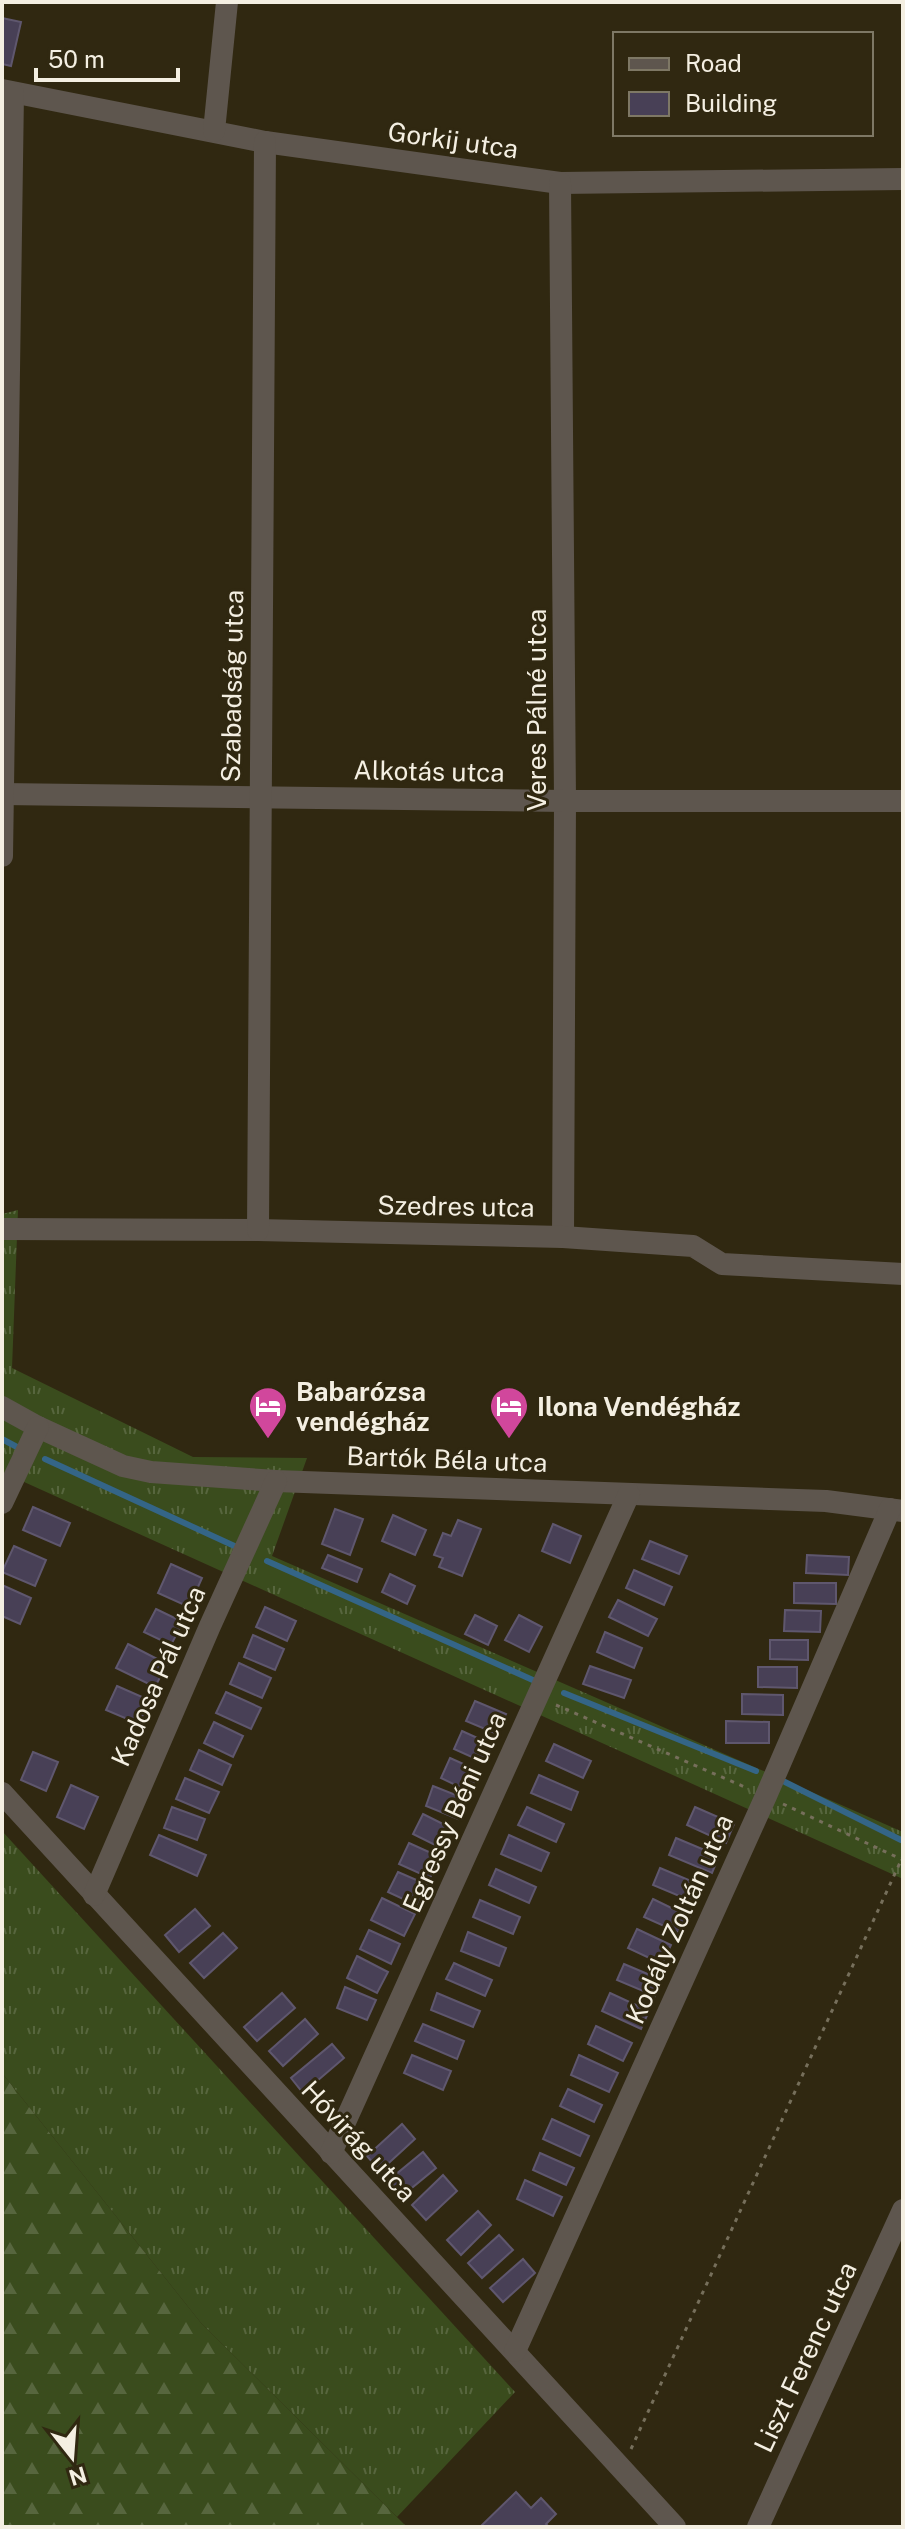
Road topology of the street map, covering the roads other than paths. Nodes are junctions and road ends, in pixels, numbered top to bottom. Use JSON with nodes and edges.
{"nodes":[{"id":1,"x":227,"y":2,"type":"edge"},
{"id":2,"x":7,"y":91,"type":"edge"},
{"id":3,"x":214,"y":131,"type":"junction"},
{"id":4,"x":265,"y":142,"type":"junction"},
{"id":5,"x":903,"y":179,"type":"edge"},
{"id":6,"x":560,"y":183,"type":"junction"},
{"id":7,"x":2,"y":794,"type":"edge"},
{"id":8,"x":259,"y":796,"type":"junction"},
{"id":9,"x":565,"y":801,"type":"junction"},
{"id":10,"x":903,"y":801,"type":"edge"},
{"id":11,"x":2,"y":856,"type":"edge"},
{"id":12,"x":2,"y":1229,"type":"edge"},
{"id":13,"x":258,"y":1230,"type":"junction"},
{"id":14,"x":563,"y":1237,"type":"junction"},
{"id":15,"x":903,"y":1274,"type":"edge"},
{"id":16,"x":4,"y":1410,"type":"edge"},
{"id":17,"x":38,"y":1427,"type":"junction"},
{"id":18,"x":276,"y":1481,"type":"junction"},
{"id":19,"x":629,"y":1494,"type":"junction"},
{"id":20,"x":2,"y":1503,"type":"edge"},
{"id":21,"x":897,"y":1510,"type":"edge"},
{"id":22,"x":2,"y":1793,"type":"edge"},
{"id":23,"x":94,"y":1895,"type":"junction"},
{"id":24,"x":331,"y":2153,"type":"junction"},
{"id":25,"x":903,"y":2210,"type":"edge"},
{"id":26,"x":515,"y":2351,"type":"junction"},
{"id":27,"x":675,"y":2527,"type":"edge"},
{"id":28,"x":758,"y":2527,"type":"edge"}],
"edges":[{"from":1,"to":3,"type":"street"},
{"from":2,"to":3,"type":"street","name":"Gorkij utca"},
{"from":2,"to":7,"type":"street"},
{"from":3,"to":4,"type":"street","name":"Gorkij utca"},
{"from":4,"to":6,"type":"street","name":"Gorkij utca"},
{"from":4,"to":8,"type":"street","name":"Szabadság utca"},
{"from":5,"to":6,"type":"street","name":"Gorkij utca"},
{"from":6,"to":9,"type":"street","name":"Veres Pálné utca"},
{"from":7,"to":8,"type":"street","name":"Alkotás utca"},
{"from":7,"to":11,"type":"street"},
{"from":8,"to":9,"type":"street","name":"Alkotás utca"},
{"from":8,"to":13,"type":"street","name":"Szabadság utca"},
{"from":9,"to":10,"type":"street","name":"Alkotás utca"},
{"from":9,"to":14,"type":"street","name":"Veres Pálné utca"},
{"from":12,"to":13,"type":"street","name":"Szedres utca"},
{"from":13,"to":14,"type":"street","name":"Szedres utca"},
{"from":14,"to":15,"type":"street","name":"Szedres utca"},
{"from":16,"to":17,"type":"street","name":"Bartók Béla utca"},
{"from":17,"to":18,"type":"street","name":"Bartók Béla utca"},
{"from":17,"to":20,"type":"street"},
{"from":18,"to":19,"type":"street","name":"Bartók Béla utca"},
{"from":18,"to":23,"type":"street","name":"Kadosa Pál utca"},
{"from":19,"to":21,"type":"street","name":"Bartók Béla utca"},
{"from":19,"to":24,"type":"street","name":"Egressy Béni utca"},
{"from":21,"to":26,"type":"street","name":"Kodály Zoltán utca"},
{"from":22,"to":23,"type":"street","name":"Hóvirág utca"},
{"from":23,"to":24,"type":"street","name":"Hóvirág utca"},
{"from":24,"to":26,"type":"street","name":"Hóvirág utca"},
{"from":25,"to":28,"type":"street","name":"Liszt Ferenc utca"},
{"from":26,"to":27,"type":"street","name":"Hóvirág utca"}]}
